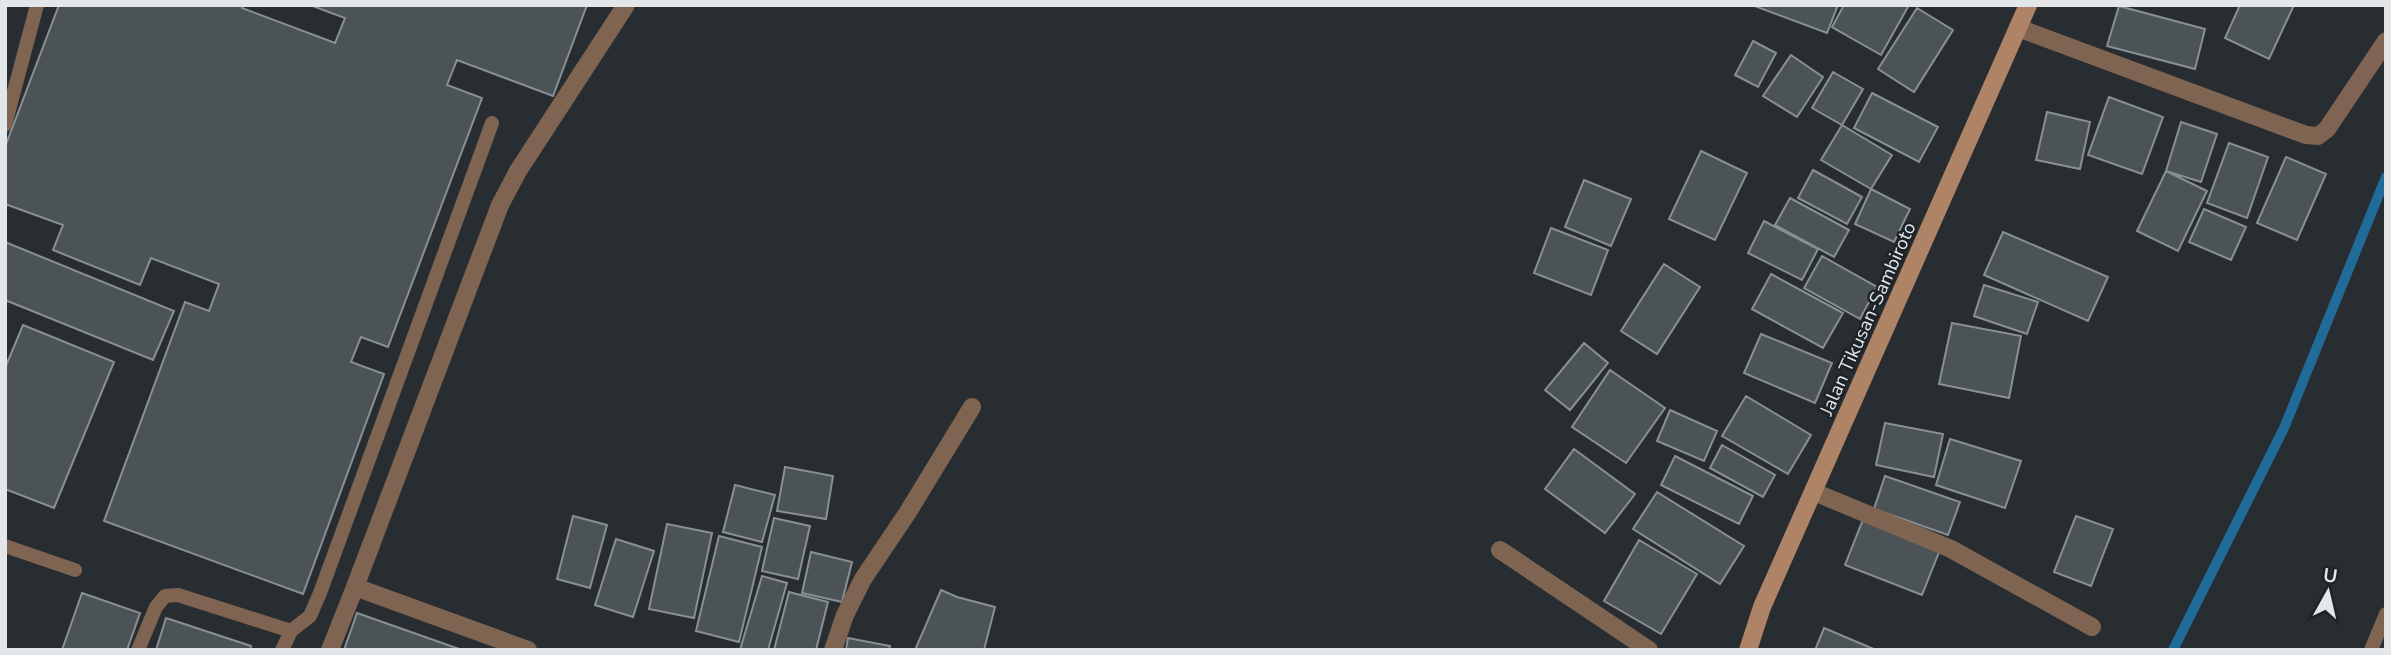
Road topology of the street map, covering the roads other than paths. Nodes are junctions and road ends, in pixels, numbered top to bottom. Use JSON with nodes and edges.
{"nodes":[{"id":1,"x":37,"y":5,"type":"edge"},
{"id":2,"x":626,"y":5,"type":"edge"},
{"id":3,"x":2028,"y":5,"type":"edge"},
{"id":4,"x":2018,"y":28,"type":"junction"},
{"id":5,"x":2386,"y":41,"type":"edge"},
{"id":6,"x":492,"y":123,"type":"dead end"},
{"id":7,"x":5,"y":125,"type":"edge"},
{"id":8,"x":972,"y":407,"type":"dead end"},
{"id":9,"x":1814,"y":492,"type":"junction"},
{"id":10,"x":5,"y":546,"type":"edge"},
{"id":11,"x":1500,"y":550,"type":"dead end"},
{"id":12,"x":75,"y":570,"type":"dead end"},
{"id":13,"x":355,"y":587,"type":"junction"},
{"id":14,"x":2386,"y":614,"type":"edge"},
{"id":15,"x":2092,"y":627,"type":"dead end"},
{"id":16,"x":291,"y":631,"type":"junction"},
{"id":17,"x":138,"y":650,"type":"edge"},
{"id":18,"x":282,"y":650,"type":"edge"},
{"id":19,"x":330,"y":650,"type":"edge"},
{"id":20,"x":528,"y":650,"type":"edge"},
{"id":21,"x":833,"y":650,"type":"edge"},
{"id":22,"x":1649,"y":650,"type":"edge"},
{"id":23,"x":1748,"y":650,"type":"edge"},
{"id":24,"x":2371,"y":650,"type":"edge"}],
"edges":[{"from":1,"to":7,"type":"lane"},
{"from":2,"to":13,"type":"street"},
{"from":3,"to":4,"type":"street","name":"Jalan Tikusan-Sambiroto"},
{"from":4,"to":5,"type":"street"},
{"from":4,"to":9,"type":"street","name":"Jalan Tikusan-Sambiroto"},
{"from":6,"to":16,"type":"lane"},
{"from":8,"to":21,"type":"street"},
{"from":9,"to":15,"type":"street"},
{"from":9,"to":23,"type":"street","name":"Jalan Tikusan-Sambiroto"},
{"from":10,"to":12,"type":"lane"},
{"from":11,"to":22,"type":"street"},
{"from":13,"to":19,"type":"street"},
{"from":13,"to":20,"type":"street"},
{"from":14,"to":24,"type":"lane"},
{"from":16,"to":17,"type":"lane"},
{"from":16,"to":18,"type":"lane"}]}
